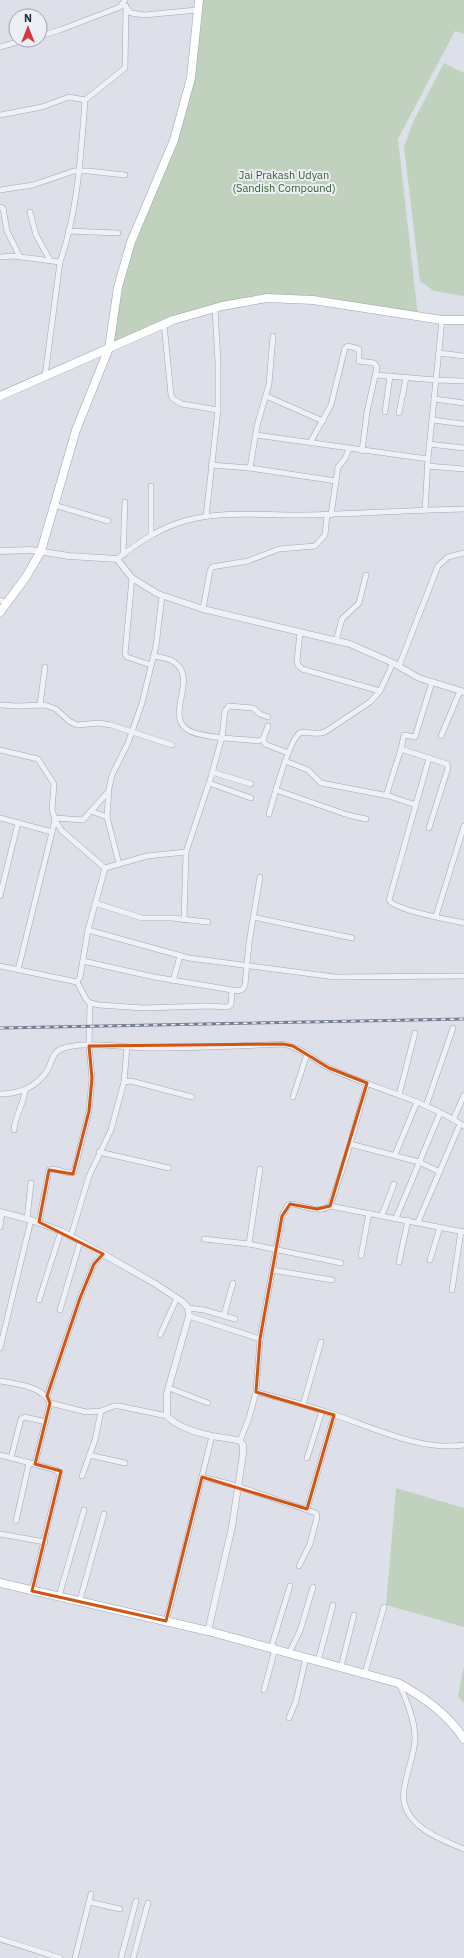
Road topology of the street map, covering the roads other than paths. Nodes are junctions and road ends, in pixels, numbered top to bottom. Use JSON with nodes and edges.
{"nodes":[{"id":1,"x":199,"y":0,"type":"edge"},
{"id":2,"x":125,"y":3,"type":"edge"},
{"id":3,"x":198,"y":10,"type":"junction"},
{"id":4,"x":48,"y":34,"type":"edge"},
{"id":5,"x":85,"y":100,"type":"junction"},
{"id":6,"x":0,"y":115,"type":"edge"},
{"id":7,"x":79,"y":171,"type":"junction"},
{"id":8,"x":125,"y":175,"type":"dead end"},
{"id":9,"x":0,"y":190,"type":"edge"},
{"id":10,"x":0,"y":207,"type":"edge"},
{"id":11,"x":30,"y":212,"type":"dead end"},
{"id":12,"x":68,"y":230,"type":"junction"},
{"id":13,"x":118,"y":234,"type":"dead end"},
{"id":14,"x":0,"y":257,"type":"edge"},
{"id":15,"x":20,"y":257,"type":"junction"},
{"id":16,"x":50,"y":260,"type":"junction"},
{"id":17,"x":60,"y":262,"type":"junction"},
{"id":18,"x":215,"y":308,"type":"junction"},
{"id":19,"x":442,"y":320,"type":"junction"},
{"id":20,"x":464,"y":320,"type":"edge"},
{"id":21,"x":164,"y":324,"type":"junction"},
{"id":22,"x":273,"y":336,"type":"dead end"},
{"id":23,"x":109,"y":348,"type":"junction"},
{"id":24,"x":439,"y":353,"type":"junction"},
{"id":25,"x":464,"y":356,"type":"edge"},
{"id":26,"x":376,"y":375,"type":"junction"},
{"id":27,"x":45,"y":376,"type":"junction"},
{"id":28,"x":390,"y":376,"type":"junction"},
{"id":29,"x":406,"y":378,"type":"junction"},
{"id":30,"x":436,"y":380,"type":"junction"},
{"id":31,"x":464,"y":380,"type":"edge"},
{"id":32,"x":0,"y":396,"type":"edge"},
{"id":33,"x":266,"y":396,"type":"junction"},
{"id":34,"x":434,"y":399,"type":"junction"},
{"id":35,"x":464,"y":403,"type":"edge"},
{"id":36,"x":218,"y":410,"type":"junction"},
{"id":37,"x":386,"y":412,"type":"dead end"},
{"id":38,"x":400,"y":413,"type":"dead end"},
{"id":39,"x":432,"y":420,"type":"junction"},
{"id":40,"x":323,"y":421,"type":"junction"},
{"id":41,"x":464,"y":424,"type":"edge"},
{"id":42,"x":256,"y":435,"type":"junction"},
{"id":43,"x":310,"y":443,"type":"junction"},
{"id":44,"x":430,"y":444,"type":"junction"},
{"id":45,"x":464,"y":448,"type":"edge"},
{"id":46,"x":349,"y":449,"type":"junction"},
{"id":47,"x":362,"y":451,"type":"junction"},
{"id":48,"x":428,"y":459,"type":"junction"},
{"id":49,"x":211,"y":465,"type":"junction"},
{"id":50,"x":427,"y":466,"type":"junction"},
{"id":51,"x":250,"y":468,"type":"junction"},
{"id":52,"x":464,"y":469,"type":"edge"},
{"id":53,"x":336,"y":481,"type":"junction"},
{"id":54,"x":151,"y":486,"type":"dead end"},
{"id":55,"x":125,"y":502,"type":"dead end"},
{"id":56,"x":54,"y":505,"type":"junction"},
{"id":57,"x":464,"y":509,"type":"edge"},
{"id":58,"x":425,"y":510,"type":"junction"},
{"id":59,"x":329,"y":515,"type":"junction"},
{"id":60,"x":206,"y":517,"type":"junction"},
{"id":61,"x":108,"y":521,"type":"dead end"},
{"id":62,"x":151,"y":535,"type":"junction"},
{"id":63,"x":0,"y":551,"type":"edge"},
{"id":64,"x":41,"y":551,"type":"junction"},
{"id":65,"x":464,"y":553,"type":"edge"},
{"id":66,"x":123,"y":555,"type":"junction"},
{"id":67,"x":117,"y":559,"type":"junction"},
{"id":68,"x":366,"y":575,"type":"dead end"},
{"id":69,"x":132,"y":578,"type":"junction"},
{"id":70,"x":160,"y":595,"type":"junction"},
{"id":71,"x":4,"y":602,"type":"edge"},
{"id":72,"x":203,"y":609,"type":"junction"},
{"id":73,"x":0,"y":612,"type":"edge"},
{"id":74,"x":300,"y":633,"type":"junction"},
{"id":75,"x":336,"y":641,"type":"junction"},
{"id":76,"x":154,"y":656,"type":"junction"},
{"id":77,"x":151,"y":665,"type":"junction"},
{"id":78,"x":396,"y":665,"type":"junction"},
{"id":79,"x":44,"y":667,"type":"dead end"},
{"id":80,"x":432,"y":682,"type":"junction"},
{"id":81,"x":380,"y":691,"type":"junction"},
{"id":82,"x":462,"y":692,"type":"edge"},
{"id":83,"x":0,"y":704,"type":"edge"},
{"id":84,"x":40,"y":704,"type":"junction"},
{"id":85,"x":268,"y":717,"type":"dead end"},
{"id":86,"x":268,"y":726,"type":"dead end"},
{"id":87,"x":131,"y":732,"type":"junction"},
{"id":88,"x":441,"y":736,"type":"dead end"},
{"id":89,"x":222,"y":737,"type":"junction"},
{"id":90,"x":263,"y":740,"type":"junction"},
{"id":91,"x":172,"y":745,"type":"dead end"},
{"id":92,"x":400,"y":749,"type":"junction"},
{"id":93,"x":0,"y":750,"type":"edge"},
{"id":94,"x":288,"y":753,"type":"junction"},
{"id":95,"x":429,"y":758,"type":"junction"},
{"id":96,"x":285,"y":761,"type":"junction"},
{"id":97,"x":212,"y":772,"type":"junction"},
{"id":98,"x":209,"y":783,"type":"junction"},
{"id":99,"x":251,"y":784,"type":"dead end"},
{"id":100,"x":276,"y":790,"type":"junction"},
{"id":101,"x":108,"y":792,"type":"junction"},
{"id":102,"x":386,"y":796,"type":"junction"},
{"id":103,"x":251,"y":798,"type":"dead end"},
{"id":104,"x":416,"y":805,"type":"junction"},
{"id":105,"x":91,"y":811,"type":"junction"},
{"id":106,"x":269,"y":814,"type":"dead end"},
{"id":107,"x":107,"y":817,"type":"junction"},
{"id":108,"x":0,"y":818,"type":"edge"},
{"id":109,"x":55,"y":819,"type":"junction"},
{"id":110,"x":366,"y":819,"type":"dead end"},
{"id":111,"x":18,"y":823,"type":"junction"},
{"id":112,"x":464,"y":826,"type":"edge"},
{"id":113,"x":429,"y":828,"type":"dead end"},
{"id":114,"x":52,"y":832,"type":"junction"},
{"id":115,"x":186,"y":852,"type":"junction"},
{"id":116,"x":119,"y":864,"type":"junction"},
{"id":117,"x":105,"y":868,"type":"junction"},
{"id":118,"x":260,"y":877,"type":"dead end"},
{"id":119,"x":0,"y":896,"type":"edge"},
{"id":120,"x":95,"y":903,"type":"junction"},
{"id":121,"x":436,"y":916,"type":"junction"},
{"id":122,"x":253,"y":917,"type":"junction"},
{"id":123,"x":184,"y":920,"type":"junction"},
{"id":124,"x":208,"y":922,"type":"dead end"},
{"id":125,"x":464,"y":922,"type":"edge"},
{"id":126,"x":88,"y":930,"type":"junction"},
{"id":127,"x":352,"y":938,"type":"dead end"},
{"id":128,"x":180,"y":956,"type":"junction"},
{"id":129,"x":82,"y":961,"type":"junction"},
{"id":130,"x":0,"y":966,"type":"edge"},
{"id":131,"x":246,"y":966,"type":"junction"},
{"id":132,"x":18,"y":970,"type":"junction"},
{"id":133,"x":464,"y":976,"type":"edge"},
{"id":134,"x":173,"y":981,"type":"junction"},
{"id":135,"x":77,"y":982,"type":"junction"},
{"id":136,"x":232,"y":991,"type":"junction"},
{"id":137,"x":90,"y":1003,"type":"junction"},
{"id":138,"x":453,"y":1028,"type":"dead end"},
{"id":139,"x":415,"y":1033,"type":"dead end"},
{"id":140,"x":89,"y":1046,"type":"junction"},
{"id":141,"x":127,"y":1047,"type":"junction"},
{"id":142,"x":307,"y":1054,"type":"junction"},
{"id":143,"x":124,"y":1082,"type":"junction"},
{"id":144,"x":367,"y":1083,"type":"junction"},
{"id":145,"x":25,"y":1090,"type":"junction"},
{"id":146,"x":0,"y":1094,"type":"edge"},
{"id":147,"x":398,"y":1095,"type":"junction"},
{"id":148,"x":464,"y":1095,"type":"edge"},
{"id":149,"x":192,"y":1097,"type":"dead end"},
{"id":150,"x":293,"y":1097,"type":"dead end"},
{"id":151,"x":418,"y":1102,"type":"junction"},
{"id":152,"x":426,"y":1106,"type":"junction"},
{"id":153,"x":440,"y":1113,"type":"junction"},
{"id":154,"x":453,"y":1120,"type":"junction"},
{"id":155,"x":462,"y":1125,"type":"edge"},
{"id":156,"x":14,"y":1130,"type":"dead end"},
{"id":157,"x":350,"y":1144,"type":"junction"},
{"id":158,"x":99,"y":1152,"type":"junction"},
{"id":159,"x":395,"y":1155,"type":"junction"},
{"id":160,"x":419,"y":1162,"type":"junction"},
{"id":161,"x":169,"y":1168,"type":"dead end"},
{"id":162,"x":260,"y":1168,"type":"dead end"},
{"id":163,"x":440,"y":1172,"type":"junction"},
{"id":164,"x":31,"y":1183,"type":"dead end"},
{"id":165,"x":394,"y":1184,"type":"dead end"},
{"id":166,"x":330,"y":1206,"type":"junction"},
{"id":167,"x":1,"y":1212,"type":"edge"},
{"id":168,"x":370,"y":1213,"type":"junction"},
{"id":169,"x":382,"y":1215,"type":"junction"},
{"id":170,"x":396,"y":1218,"type":"junction"},
{"id":171,"x":29,"y":1219,"type":"junction"},
{"id":172,"x":408,"y":1220,"type":"junction"},
{"id":173,"x":39,"y":1222,"type":"junction"},
{"id":174,"x":418,"y":1222,"type":"junction"},
{"id":175,"x":0,"y":1227,"type":"edge"},
{"id":176,"x":440,"y":1228,"type":"junction"},
{"id":177,"x":61,"y":1231,"type":"junction"},
{"id":178,"x":463,"y":1232,"type":"edge"},
{"id":179,"x":71,"y":1236,"type":"junction"},
{"id":180,"x":204,"y":1239,"type":"dead end"},
{"id":181,"x":80,"y":1242,"type":"junction"},
{"id":182,"x":248,"y":1244,"type":"junction"},
{"id":183,"x":275,"y":1250,"type":"junction"},
{"id":184,"x":103,"y":1254,"type":"junction"},
{"id":185,"x":362,"y":1256,"type":"dead end"},
{"id":186,"x":430,"y":1260,"type":"dead end"},
{"id":187,"x":399,"y":1262,"type":"dead end"},
{"id":188,"x":341,"y":1263,"type":"dead end"},
{"id":189,"x":272,"y":1270,"type":"junction"},
{"id":190,"x":332,"y":1280,"type":"dead end"},
{"id":191,"x":233,"y":1282,"type":"dead end"},
{"id":192,"x":452,"y":1290,"type":"dead end"},
{"id":193,"x":177,"y":1298,"type":"junction"},
{"id":194,"x":40,"y":1300,"type":"dead end"},
{"id":195,"x":188,"y":1308,"type":"junction"},
{"id":196,"x":60,"y":1310,"type":"dead end"},
{"id":197,"x":224,"y":1315,"type":"junction"},
{"id":198,"x":189,"y":1316,"type":"junction"},
{"id":199,"x":235,"y":1319,"type":"dead end"},
{"id":200,"x":160,"y":1335,"type":"dead end"},
{"id":201,"x":260,"y":1339,"type":"junction"},
{"id":202,"x":321,"y":1342,"type":"dead end"},
{"id":203,"x":0,"y":1348,"type":"edge"},
{"id":204,"x":0,"y":1381,"type":"edge"},
{"id":205,"x":169,"y":1388,"type":"junction"},
{"id":206,"x":256,"y":1392,"type":"junction"},
{"id":207,"x":47,"y":1396,"type":"junction"},
{"id":208,"x":50,"y":1403,"type":"junction"},
{"id":209,"x":208,"y":1403,"type":"dead end"},
{"id":210,"x":303,"y":1405,"type":"junction"},
{"id":211,"x":101,"y":1411,"type":"junction"},
{"id":212,"x":322,"y":1411,"type":"junction"},
{"id":213,"x":334,"y":1415,"type":"junction"},
{"id":214,"x":167,"y":1416,"type":"junction"},
{"id":215,"x":46,"y":1422,"type":"junction"},
{"id":216,"x":212,"y":1436,"type":"junction"},
{"id":217,"x":240,"y":1441,"type":"junction"},
{"id":218,"x":464,"y":1445,"type":"edge"},
{"id":219,"x":0,"y":1455,"type":"edge"},
{"id":220,"x":89,"y":1455,"type":"junction"},
{"id":221,"x":10,"y":1458,"type":"junction"},
{"id":222,"x":307,"y":1458,"type":"dead end"},
{"id":223,"x":125,"y":1463,"type":"dead end"},
{"id":224,"x":32,"y":1464,"type":"junction"},
{"id":225,"x":82,"y":1476,"type":"dead end"},
{"id":226,"x":202,"y":1477,"type":"junction"},
{"id":227,"x":237,"y":1486,"type":"junction"},
{"id":228,"x":307,"y":1509,"type":"junction"},
{"id":229,"x":84,"y":1510,"type":"dead end"},
{"id":230,"x":104,"y":1514,"type":"dead end"},
{"id":231,"x":16,"y":1521,"type":"dead end"},
{"id":232,"x":0,"y":1534,"type":"edge"},
{"id":233,"x":45,"y":1542,"type":"junction"},
{"id":234,"x":299,"y":1566,"type":"dead end"},
{"id":235,"x":0,"y":1583,"type":"edge"},
{"id":236,"x":290,"y":1586,"type":"dead end"},
{"id":237,"x":313,"y":1587,"type":"dead end"},
{"id":238,"x":32,"y":1591,"type":"junction"},
{"id":239,"x":59,"y":1596,"type":"junction"},
{"id":240,"x":80,"y":1600,"type":"junction"},
{"id":241,"x":332,"y":1606,"type":"dead end"},
{"id":242,"x":384,"y":1607,"type":"dead end"},
{"id":243,"x":354,"y":1615,"type":"dead end"},
{"id":244,"x":166,"y":1621,"type":"junction"},
{"id":245,"x":208,"y":1631,"type":"junction"},
{"id":246,"x":273,"y":1648,"type":"junction"},
{"id":247,"x":289,"y":1653,"type":"junction"},
{"id":248,"x":306,"y":1658,"type":"junction"},
{"id":249,"x":318,"y":1661,"type":"junction"},
{"id":250,"x":341,"y":1667,"type":"junction"},
{"id":251,"x":365,"y":1673,"type":"junction"},
{"id":252,"x":398,"y":1683,"type":"junction"},
{"id":253,"x":264,"y":1690,"type":"dead end"},
{"id":254,"x":289,"y":1718,"type":"dead end"},
{"id":255,"x":464,"y":1739,"type":"edge"},
{"id":256,"x":464,"y":1849,"type":"edge"},
{"id":257,"x":91,"y":1894,"type":"dead end"},
{"id":258,"x":136,"y":1901,"type":"dead end"},
{"id":259,"x":89,"y":1902,"type":"junction"},
{"id":260,"x":148,"y":1903,"type":"dead end"},
{"id":261,"x":120,"y":1909,"type":"dead end"},
{"id":262,"x":1,"y":1939,"type":"edge"},
{"id":263,"x":0,"y":1945,"type":"edge"},
{"id":264,"x":60,"y":1958,"type":"edge"},
{"id":265,"x":75,"y":1958,"type":"edge"},
{"id":266,"x":120,"y":1958,"type":"edge"},
{"id":267,"x":132,"y":1958,"type":"edge"}],
"edges":[{"from":1,"to":3,"type":"main road"},
{"from":2,"to":3,"type":"street"},
{"from":2,"to":4,"type":"street"},
{"from":2,"to":5,"type":"street"},
{"from":3,"to":23,"type":"main road"},
{"from":5,"to":6,"type":"street"},
{"from":5,"to":7,"type":"street"},
{"from":7,"to":8,"type":"street"},
{"from":7,"to":9,"type":"street"},
{"from":7,"to":12,"type":"street"},
{"from":10,"to":15,"type":"street"},
{"from":11,"to":16,"type":"street"},
{"from":12,"to":13,"type":"street"},
{"from":12,"to":17,"type":"street"},
{"from":14,"to":15,"type":"street"},
{"from":15,"to":16,"type":"street"},
{"from":16,"to":17,"type":"street"},
{"from":17,"to":27,"type":"street"},
{"from":18,"to":19,"type":"main road"},
{"from":18,"to":21,"type":"main road"},
{"from":18,"to":36,"type":"street"},
{"from":19,"to":20,"type":"main road"},
{"from":19,"to":24,"type":"street"},
{"from":21,"to":23,"type":"main road"},
{"from":21,"to":36,"type":"street"},
{"from":22,"to":33,"type":"street"},
{"from":23,"to":27,"type":"main road"},
{"from":23,"to":56,"type":"main road"},
{"from":24,"to":25,"type":"street"},
{"from":24,"to":30,"type":"street"},
{"from":26,"to":28,"type":"street"},
{"from":26,"to":40,"type":"street"},
{"from":26,"to":47,"type":"street"},
{"from":27,"to":32,"type":"main road"},
{"from":28,"to":29,"type":"street"},
{"from":28,"to":37,"type":"street"},
{"from":29,"to":30,"type":"street"},
{"from":29,"to":38,"type":"street"},
{"from":30,"to":31,"type":"street"},
{"from":30,"to":34,"type":"street"},
{"from":33,"to":40,"type":"street"},
{"from":33,"to":42,"type":"street"},
{"from":34,"to":35,"type":"street"},
{"from":34,"to":39,"type":"street"},
{"from":36,"to":49,"type":"street"},
{"from":39,"to":41,"type":"street"},
{"from":39,"to":44,"type":"street"},
{"from":40,"to":43,"type":"street"},
{"from":42,"to":43,"type":"street"},
{"from":42,"to":51,"type":"street"},
{"from":43,"to":46,"type":"street"},
{"from":44,"to":45,"type":"street"},
{"from":44,"to":48,"type":"street"},
{"from":46,"to":47,"type":"street"},
{"from":46,"to":53,"type":"street"},
{"from":47,"to":48,"type":"street"},
{"from":48,"to":50,"type":"street"},
{"from":49,"to":51,"type":"street"},
{"from":49,"to":60,"type":"street"},
{"from":50,"to":52,"type":"street"},
{"from":50,"to":58,"type":"street"},
{"from":51,"to":53,"type":"street"},
{"from":53,"to":59,"type":"street"},
{"from":54,"to":62,"type":"street"},
{"from":55,"to":66,"type":"street"},
{"from":56,"to":61,"type":"street"},
{"from":56,"to":64,"type":"main road"},
{"from":57,"to":58,"type":"street"},
{"from":58,"to":59,"type":"street"},
{"from":59,"to":60,"type":"street"},
{"from":59,"to":72,"type":"street"},
{"from":60,"to":62,"type":"street"},
{"from":62,"to":66,"type":"street"},
{"from":63,"to":64,"type":"street"},
{"from":64,"to":67,"type":"street"},
{"from":64,"to":71,"type":"main road"},
{"from":65,"to":78,"type":"street"},
{"from":66,"to":67,"type":"street"},
{"from":67,"to":69,"type":"street"},
{"from":68,"to":75,"type":"street"},
{"from":69,"to":70,"type":"street"},
{"from":69,"to":77,"type":"street"},
{"from":70,"to":72,"type":"street"},
{"from":70,"to":76,"type":"street"},
{"from":71,"to":73,"type":"main road"},
{"from":72,"to":74,"type":"street"},
{"from":74,"to":75,"type":"street"},
{"from":74,"to":81,"type":"street"},
{"from":75,"to":78,"type":"street"},
{"from":76,"to":77,"type":"street"},
{"from":76,"to":89,"type":"street"},
{"from":77,"to":87,"type":"street"},
{"from":78,"to":80,"type":"street"},
{"from":78,"to":81,"type":"street"},
{"from":79,"to":84,"type":"street"},
{"from":80,"to":82,"type":"street"},
{"from":80,"to":92,"type":"street"},
{"from":81,"to":94,"type":"street"},
{"from":82,"to":88,"type":"street"},
{"from":83,"to":84,"type":"street"},
{"from":84,"to":87,"type":"street"},
{"from":85,"to":89,"type":"street"},
{"from":86,"to":90,"type":"street"},
{"from":87,"to":91,"type":"street"},
{"from":87,"to":101,"type":"street"},
{"from":89,"to":90,"type":"street"},
{"from":89,"to":97,"type":"street"},
{"from":90,"to":94,"type":"street"},
{"from":92,"to":95,"type":"street"},
{"from":92,"to":102,"type":"street"},
{"from":93,"to":109,"type":"street"},
{"from":94,"to":96,"type":"street"},
{"from":95,"to":104,"type":"street"},
{"from":95,"to":113,"type":"street"},
{"from":96,"to":100,"type":"street"},
{"from":96,"to":102,"type":"street"},
{"from":97,"to":98,"type":"street"},
{"from":97,"to":99,"type":"street"},
{"from":98,"to":103,"type":"street"},
{"from":98,"to":115,"type":"street"},
{"from":100,"to":106,"type":"street"},
{"from":100,"to":110,"type":"street"},
{"from":101,"to":105,"type":"street"},
{"from":101,"to":107,"type":"street"},
{"from":102,"to":104,"type":"street"},
{"from":104,"to":121,"type":"street"},
{"from":105,"to":107,"type":"street"},
{"from":105,"to":109,"type":"street"},
{"from":107,"to":116,"type":"street"},
{"from":108,"to":111,"type":"street"},
{"from":109,"to":114,"type":"street"},
{"from":109,"to":117,"type":"street"},
{"from":111,"to":114,"type":"street"},
{"from":111,"to":119,"type":"street"},
{"from":112,"to":121,"type":"street"},
{"from":114,"to":132,"type":"street"},
{"from":115,"to":116,"type":"street"},
{"from":115,"to":123,"type":"street"},
{"from":116,"to":117,"type":"street"},
{"from":117,"to":120,"type":"street"},
{"from":118,"to":122,"type":"street"},
{"from":120,"to":123,"type":"street"},
{"from":120,"to":126,"type":"street"},
{"from":121,"to":125,"type":"street"},
{"from":122,"to":127,"type":"street"},
{"from":122,"to":131,"type":"street"},
{"from":123,"to":124,"type":"street"},
{"from":126,"to":128,"type":"street"},
{"from":126,"to":129,"type":"street"},
{"from":128,"to":131,"type":"street"},
{"from":128,"to":134,"type":"street"},
{"from":129,"to":134,"type":"street"},
{"from":129,"to":135,"type":"street"},
{"from":130,"to":132,"type":"street"},
{"from":131,"to":133,"type":"street"},
{"from":131,"to":136,"type":"street"},
{"from":132,"to":135,"type":"street"},
{"from":134,"to":136,"type":"street"},
{"from":135,"to":137,"type":"street"},
{"from":136,"to":137,"type":"street"},
{"from":137,"to":140,"type":"street"},
{"from":138,"to":152,"type":"street"},
{"from":139,"to":147,"type":"street"},
{"from":140,"to":141,"type":"street"},
{"from":140,"to":145,"type":"street"},
{"from":140,"to":173,"type":"street"},
{"from":141,"to":142,"type":"street"},
{"from":141,"to":143,"type":"street"},
{"from":142,"to":144,"type":"street"},
{"from":142,"to":150,"type":"street"},
{"from":143,"to":149,"type":"street"},
{"from":143,"to":158,"type":"street"},
{"from":144,"to":147,"type":"street"},
{"from":144,"to":157,"type":"street"},
{"from":145,"to":146,"type":"street"},
{"from":145,"to":156,"type":"street"},
{"from":147,"to":151,"type":"street"},
{"from":148,"to":154,"type":"street"},
{"from":151,"to":152,"type":"street"},
{"from":151,"to":159,"type":"street"},
{"from":152,"to":153,"type":"street"},
{"from":153,"to":154,"type":"street"},
{"from":153,"to":160,"type":"street"},
{"from":154,"to":155,"type":"street"},
{"from":155,"to":163,"type":"street"},
{"from":157,"to":159,"type":"street"},
{"from":157,"to":166,"type":"street"},
{"from":158,"to":161,"type":"street"},
{"from":158,"to":179,"type":"street"},
{"from":159,"to":160,"type":"street"},
{"from":160,"to":163,"type":"street"},
{"from":160,"to":170,"type":"street"},
{"from":162,"to":182,"type":"street"},
{"from":163,"to":174,"type":"street"},
{"from":164,"to":171,"type":"street"},
{"from":165,"to":169,"type":"street"},
{"from":166,"to":168,"type":"street"},
{"from":166,"to":183,"type":"street"},
{"from":167,"to":171,"type":"street"},
{"from":167,"to":175,"type":"street"},
{"from":168,"to":169,"type":"street"},
{"from":168,"to":185,"type":"street"},
{"from":169,"to":170,"type":"street"},
{"from":170,"to":172,"type":"street"},
{"from":171,"to":173,"type":"street"},
{"from":171,"to":203,"type":"street"},
{"from":172,"to":174,"type":"street"},
{"from":172,"to":187,"type":"street"},
{"from":173,"to":177,"type":"street"},
{"from":174,"to":176,"type":"street"},
{"from":176,"to":178,"type":"street"},
{"from":176,"to":186,"type":"street"},
{"from":177,"to":179,"type":"street"},
{"from":177,"to":194,"type":"street"},
{"from":178,"to":192,"type":"street"},
{"from":179,"to":181,"type":"street"},
{"from":180,"to":182,"type":"street"},
{"from":181,"to":184,"type":"street"},
{"from":181,"to":196,"type":"street"},
{"from":182,"to":183,"type":"street"},
{"from":183,"to":188,"type":"street"},
{"from":183,"to":189,"type":"street"},
{"from":184,"to":193,"type":"street"},
{"from":184,"to":207,"type":"street"},
{"from":189,"to":190,"type":"street"},
{"from":189,"to":201,"type":"street"},
{"from":191,"to":197,"type":"street"},
{"from":193,"to":195,"type":"street"},
{"from":193,"to":200,"type":"street"},
{"from":195,"to":197,"type":"street"},
{"from":195,"to":198,"type":"street"},
{"from":197,"to":199,"type":"street"},
{"from":198,"to":201,"type":"street"},
{"from":198,"to":205,"type":"street"},
{"from":201,"to":206,"type":"street"},
{"from":202,"to":210,"type":"street"},
{"from":204,"to":207,"type":"street"},
{"from":205,"to":209,"type":"street"},
{"from":205,"to":214,"type":"street"},
{"from":206,"to":210,"type":"street"},
{"from":206,"to":217,"type":"street"},
{"from":207,"to":208,"type":"street"},
{"from":208,"to":211,"type":"street"},
{"from":208,"to":215,"type":"street"},
{"from":210,"to":212,"type":"street"},
{"from":211,"to":214,"type":"street"},
{"from":211,"to":220,"type":"street"},
{"from":212,"to":213,"type":"street"},
{"from":212,"to":222,"type":"street"},
{"from":213,"to":218,"type":"street"},
{"from":213,"to":228,"type":"street"},
{"from":214,"to":216,"type":"street"},
{"from":215,"to":221,"type":"street"},
{"from":215,"to":224,"type":"street"},
{"from":216,"to":217,"type":"street"},
{"from":216,"to":226,"type":"street"},
{"from":217,"to":227,"type":"street"},
{"from":219,"to":221,"type":"street"},
{"from":220,"to":223,"type":"street"},
{"from":220,"to":225,"type":"street"},
{"from":221,"to":224,"type":"street"},
{"from":224,"to":231,"type":"street"},
{"from":224,"to":233,"type":"street"},
{"from":226,"to":227,"type":"street"},
{"from":226,"to":244,"type":"street"},
{"from":227,"to":228,"type":"street"},
{"from":227,"to":245,"type":"street"},
{"from":228,"to":234,"type":"street"},
{"from":229,"to":239,"type":"street"},
{"from":230,"to":240,"type":"street"},
{"from":232,"to":233,"type":"street"},
{"from":233,"to":238,"type":"street"},
{"from":235,"to":238,"type":"main road"},
{"from":236,"to":246,"type":"street"},
{"from":237,"to":247,"type":"street"},
{"from":238,"to":239,"type":"main road"},
{"from":239,"to":240,"type":"main road"},
{"from":240,"to":244,"type":"main road"},
{"from":241,"to":249,"type":"street"},
{"from":242,"to":251,"type":"street"},
{"from":243,"to":250,"type":"street"},
{"from":244,"to":245,"type":"main road"},
{"from":245,"to":246,"type":"main road"},
{"from":246,"to":247,"type":"main road"},
{"from":246,"to":253,"type":"street"},
{"from":247,"to":248,"type":"main road"},
{"from":248,"to":249,"type":"main road"},
{"from":248,"to":254,"type":"street"},
{"from":249,"to":250,"type":"main road"},
{"from":250,"to":251,"type":"main road"},
{"from":251,"to":252,"type":"main road"},
{"from":252,"to":255,"type":"main road"},
{"from":252,"to":256,"type":"street"},
{"from":257,"to":259,"type":"street"},
{"from":258,"to":266,"type":"street"},
{"from":259,"to":261,"type":"street"},
{"from":259,"to":265,"type":"street"},
{"from":260,"to":267,"type":"street"},
{"from":262,"to":263,"type":"street"},
{"from":262,"to":264,"type":"street"}]}
